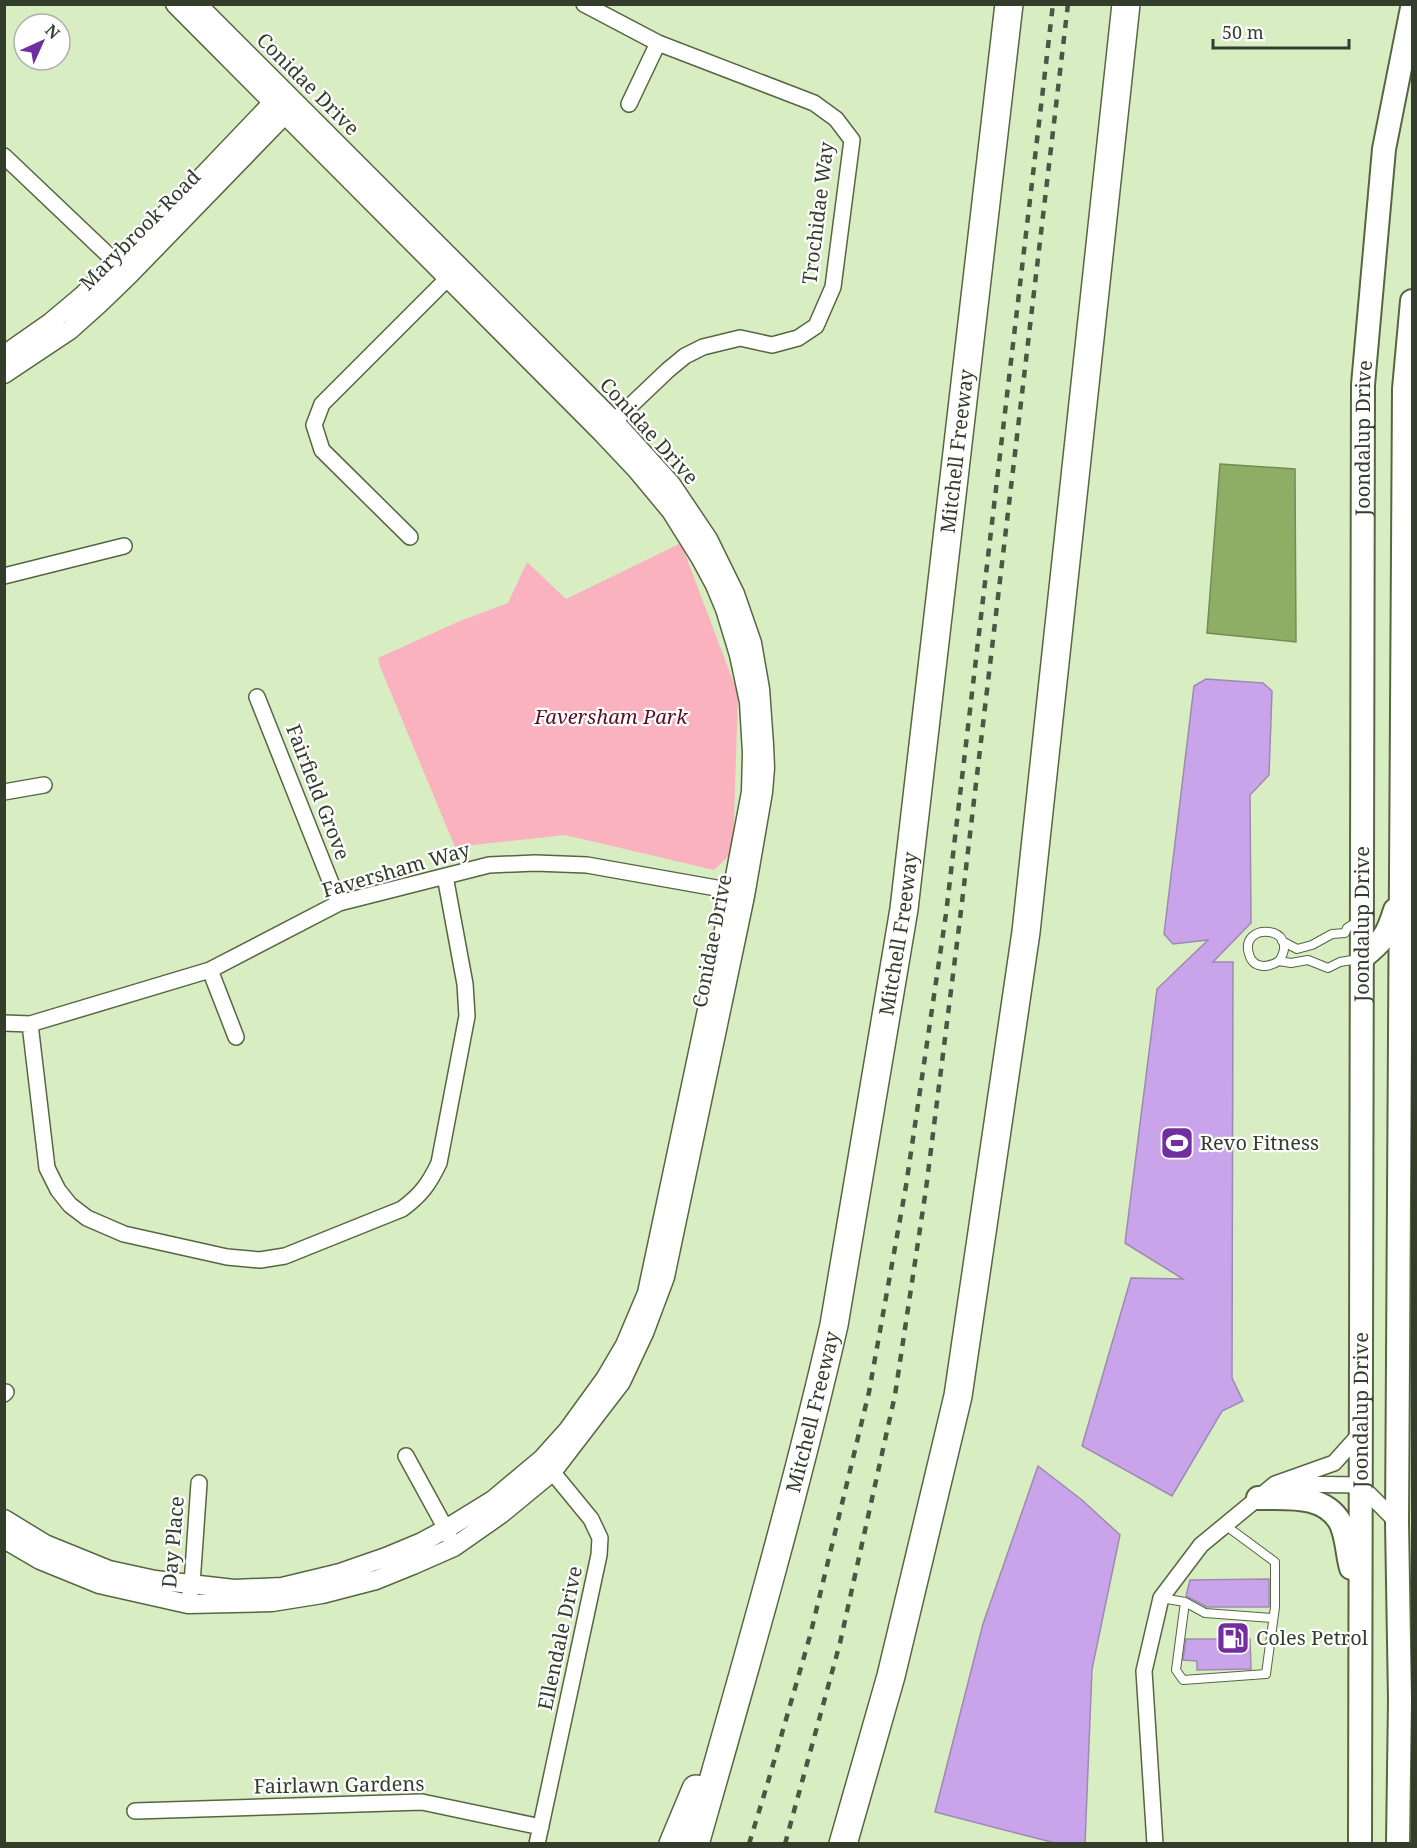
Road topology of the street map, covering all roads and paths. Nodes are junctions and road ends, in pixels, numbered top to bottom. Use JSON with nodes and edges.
{"nodes":[{"id":1,"x":175,"y":4,"type":"edge"},
{"id":2,"x":197,"y":4,"type":"edge"},
{"id":3,"x":584,"y":4,"type":"edge"},
{"id":4,"x":1009,"y":4,"type":"edge"},
{"id":5,"x":1126,"y":4,"type":"edge"},
{"id":6,"x":1413,"y":8,"type":"edge"},
{"id":7,"x":658,"y":43,"type":"junction"},
{"id":8,"x":284,"y":104,"type":"junction"},
{"id":9,"x":629,"y":104,"type":"dead end"},
{"id":10,"x":4,"y":156,"type":"edge"},
{"id":11,"x":116,"y":262,"type":"junction"},
{"id":12,"x":453,"y":273,"type":"junction"},
{"id":13,"x":129,"y":275,"type":"junction"},
{"id":14,"x":1413,"y":301,"type":"edge"},
{"id":15,"x":4,"y":355,"type":"edge"},
{"id":16,"x":4,"y":374,"type":"edge"},
{"id":17,"x":608,"y":427,"type":"junction"},
{"id":18,"x":410,"y":537,"type":"dead end"},
{"id":19,"x":124,"y":546,"type":"dead end"},
{"id":20,"x":4,"y":576,"type":"edge"},
{"id":21,"x":257,"y":697,"type":"dead end"},
{"id":22,"x":44,"y":785,"type":"dead end"},
{"id":23,"x":4,"y":792,"type":"edge"},
{"id":24,"x":445,"y":876,"type":"junction"},
{"id":25,"x":1401,"y":891,"type":"junction"},
{"id":26,"x":739,"y":894,"type":"junction"},
{"id":27,"x":339,"y":903,"type":"junction"},
{"id":28,"x":1363,"y":918,"type":"junction"},
{"id":29,"x":1282,"y":941,"type":"junction"},
{"id":30,"x":1362,"y":958,"type":"junction"},
{"id":31,"x":1279,"y":962,"type":"junction"},
{"id":32,"x":210,"y":970,"type":"junction"},
{"id":33,"x":4,"y":1023,"type":"edge"},
{"id":34,"x":30,"y":1024,"type":"junction"},
{"id":35,"x":236,"y":1037,"type":"dead end"},
{"id":36,"x":1360,"y":1434,"type":"junction"},
{"id":37,"x":406,"y":1456,"type":"dead end"},
{"id":38,"x":547,"y":1465,"type":"junction"},
{"id":39,"x":199,"y":1484,"type":"dead end"},
{"id":40,"x":1360,"y":1485,"type":"junction"},
{"id":41,"x":1266,"y":1491,"type":"junction"},
{"id":42,"x":4,"y":1520,"type":"edge"},
{"id":43,"x":1397,"y":1522,"type":"junction"},
{"id":44,"x":1225,"y":1525,"type":"junction"},
{"id":45,"x":446,"y":1529,"type":"junction"},
{"id":46,"x":4,"y":1539,"type":"edge"},
{"id":47,"x":454,"y":1547,"type":"junction"},
{"id":48,"x":192,"y":1584,"type":"junction"},
{"id":49,"x":1161,"y":1598,"type":"junction"},
{"id":50,"x":1360,"y":1598,"type":"junction"},
{"id":51,"x":1185,"y":1602,"type":"junction"},
{"id":52,"x":188,"y":1604,"type":"junction"},
{"id":53,"x":1273,"y":1618,"type":"junction"},
{"id":54,"x":745,"y":1668,"type":"junction"},
{"id":55,"x":135,"y":1810,"type":"dead end"},
{"id":56,"x":541,"y":1827,"type":"junction"},
{"id":57,"x":1155,"y":1840,"type":"edge"},
{"id":58,"x":537,"y":1844,"type":"edge"},
{"id":59,"x":673,"y":1844,"type":"edge"},
{"id":60,"x":695,"y":1844,"type":"edge"},
{"id":61,"x":843,"y":1844,"type":"edge"},
{"id":62,"x":1360,"y":1844,"type":"edge"},
{"id":63,"x":1398,"y":1844,"type":"edge"}],
"edges":[{"from":1,"to":8,"type":"street","name":"Conidae Drive"},
{"from":2,"to":8,"type":"street","name":"Conidae Drive"},
{"from":3,"to":7,"type":"street","name":"Trochidae Way"},
{"from":4,"to":54,"type":"highway","name":"Mitchell Freeway"},
{"from":5,"to":61,"type":"highway"},
{"from":6,"to":28,"type":"main road","name":"Joondalup Drive"},
{"from":7,"to":9,"type":"street"},
{"from":7,"to":17,"type":"street","name":"Trochidae Way"},
{"from":8,"to":11,"type":"street","name":"Marybrook Road"},
{"from":8,"to":12,"type":"street","name":"Conidae Drive"},
{"from":8,"to":13,"type":"street","name":"Marybrook Road"},
{"from":10,"to":11,"type":"street"},
{"from":11,"to":13,"type":"street"},
{"from":11,"to":15,"type":"street","name":"Marybrook Road"},
{"from":12,"to":17,"type":"street","name":"Conidae Drive"},
{"from":12,"to":18,"type":"street"},
{"from":13,"to":16,"type":"street","name":"Marybrook Road"},
{"from":14,"to":25,"type":"main road","name":"Joondalup Drive"},
{"from":17,"to":26,"type":"street","name":"Conidae Drive"},
{"from":19,"to":20,"type":"street"},
{"from":21,"to":27,"type":"street","name":"Fairfield Grove"},
{"from":22,"to":23,"type":"street"},
{"from":24,"to":26,"type":"street","name":"Faversham Way"},
{"from":24,"to":27,"type":"street","name":"Faversham Way"},
{"from":24,"to":34,"type":"street"},
{"from":25,"to":30,"type":"main road"},
{"from":25,"to":43,"type":"main road","name":"Joondalup Drive"},
{"from":26,"to":38,"type":"street","name":"Conidae Drive"},
{"from":27,"to":32,"type":"street","name":"Faversham Way"},
{"from":28,"to":29,"type":"lane"},
{"from":28,"to":30,"type":"main road","name":"Joondalup Drive"},
{"from":29,"to":31,"type":"lane"},
{"from":29,"to":31,"type":"lane"},
{"from":30,"to":31,"type":"lane"},
{"from":30,"to":36,"type":"main road","name":"Joondalup Drive"},
{"from":32,"to":34,"type":"street","name":"Faversham Way"},
{"from":32,"to":35,"type":"street"},
{"from":33,"to":34,"type":"street","name":"Faversham Way"},
{"from":36,"to":40,"type":"main road","name":"Joondalup Drive"},
{"from":36,"to":41,"type":"street"},
{"from":37,"to":45,"type":"street"},
{"from":38,"to":45,"type":"street","name":"Conidae Drive"},
{"from":38,"to":47,"type":"street","name":"Conidae Drive"},
{"from":38,"to":56,"type":"street","name":"Ellendale Drive"},
{"from":39,"to":48,"type":"street","name":"Day Place"},
{"from":40,"to":41,"type":"street"},
{"from":40,"to":43,"type":"street"},
{"from":40,"to":50,"type":"main road","name":"Joondalup Drive"},
{"from":41,"to":44,"type":"street"},
{"from":41,"to":50,"type":"main road"},
{"from":42,"to":48,"type":"street","name":"Conidae Drive"},
{"from":43,"to":63,"type":"main road","name":"Joondalup Drive"},
{"from":44,"to":49,"type":"street"},
{"from":44,"to":53,"type":"lane"},
{"from":45,"to":47,"type":"street"},
{"from":45,"to":48,"type":"street","name":"Conidae Drive"},
{"from":46,"to":52,"type":"street","name":"Conidae Drive"},
{"from":47,"to":52,"type":"street","name":"Conidae Drive"},
{"from":48,"to":52,"type":"street","name":"Day Place"},
{"from":49,"to":51,"type":"lane"},
{"from":49,"to":57,"type":"street"},
{"from":50,"to":62,"type":"main road","name":"Joondalup Drive"},
{"from":51,"to":53,"type":"lane"},
{"from":51,"to":53,"type":"lane"},
{"from":54,"to":59,"type":"highway"},
{"from":54,"to":60,"type":"highway","name":"Mitchell Freeway"},
{"from":55,"to":56,"type":"street","name":"Fairlawn Gardens"},
{"from":56,"to":58,"type":"street","name":"Ellendale Drive"}]}
